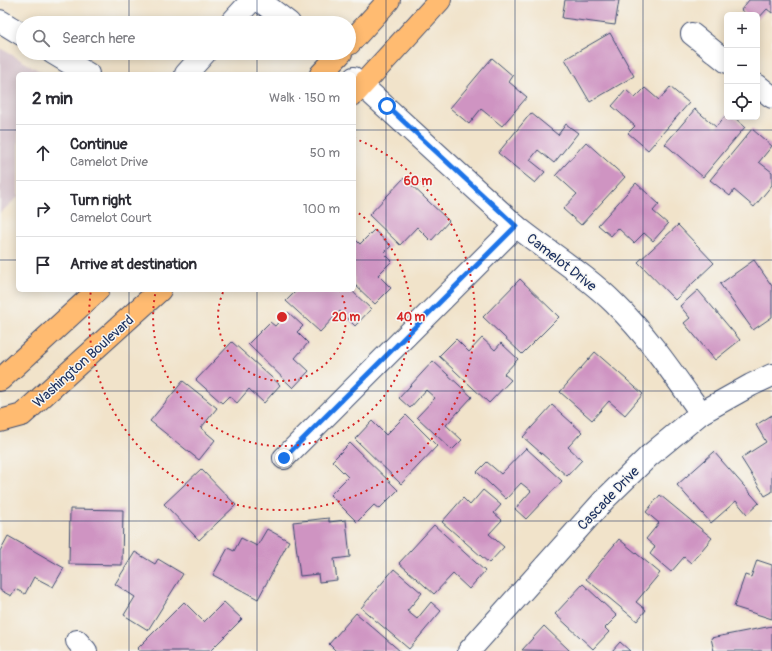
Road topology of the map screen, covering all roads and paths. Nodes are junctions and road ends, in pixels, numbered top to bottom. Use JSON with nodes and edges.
{"nodes":[{"id":1,"x":252,"y":0,"type":"edge"},
{"id":2,"x":259,"y":0,"type":"edge"},
{"id":3,"x":388,"y":0,"type":"edge"},
{"id":4,"x":440,"y":0,"type":"edge"},
{"id":5,"x":237,"y":16,"type":"edge"},
{"id":6,"x":280,"y":16,"type":"edge"},
{"id":7,"x":0,"y":21,"type":"edge"},
{"id":8,"x":16,"y":31,"type":"edge"},
{"id":9,"x":692,"y":34,"type":"dead end"},
{"id":10,"x":356,"y":36,"type":"edge"},
{"id":11,"x":65,"y":60,"type":"edge"},
{"id":12,"x":199,"y":60,"type":"edge"},
{"id":13,"x":724,"y":60,"type":"edge"},
{"id":14,"x":343,"y":71,"type":"edge"},
{"id":15,"x":85,"y":72,"type":"edge"},
{"id":16,"x":188,"y":72,"type":"edge"},
{"id":17,"x":356,"y":83,"type":"edge"},
{"id":18,"x":760,"y":87,"type":"edge"},
{"id":19,"x":772,"y":97,"type":"edge"},
{"id":20,"x":516,"y":226,"type":"junction"},
{"id":21,"x":96,"y":292,"type":"edge"},
{"id":22,"x":158,"y":292,"type":"edge"},
{"id":23,"x":772,"y":375,"type":"edge"},
{"id":24,"x":0,"y":380,"type":"edge"},
{"id":25,"x":701,"y":413,"type":"junction"},
{"id":26,"x":0,"y":421,"type":"edge"},
{"id":27,"x":284,"y":458,"type":"dead end"},
{"id":28,"x":469,"y":651,"type":"edge"}],
"edges":[{"from":1,"to":5,"type":"street"},
{"from":2,"to":6,"type":"street"},
{"from":3,"to":10,"type":"main road"},
{"from":4,"to":14,"type":"main road"},
{"from":7,"to":8,"type":"street"},
{"from":9,"to":13,"type":"street"},
{"from":11,"to":15,"type":"street"},
{"from":12,"to":16,"type":"street"},
{"from":17,"to":20,"type":"street","name":"Camelot Drive"},
{"from":18,"to":19,"type":"street"},
{"from":20,"to":25,"type":"street","name":"Camelot Drive"},
{"from":20,"to":27,"type":"street"},
{"from":21,"to":24,"type":"main road"},
{"from":22,"to":26,"type":"main road","name":"Washington Boulevard"},
{"from":23,"to":25,"type":"street","name":"Cascade Drive"},
{"from":25,"to":28,"type":"street","name":"Cascade Drive"}]}
